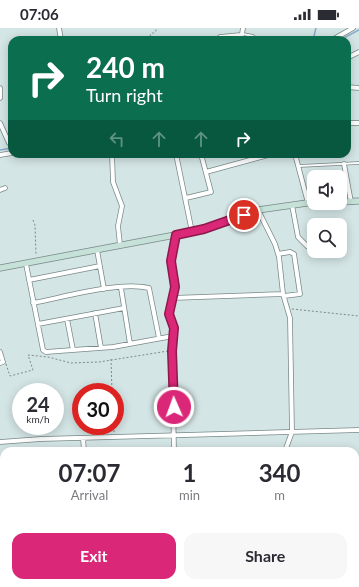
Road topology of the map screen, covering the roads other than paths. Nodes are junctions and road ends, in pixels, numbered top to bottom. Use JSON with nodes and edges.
{"nodes":[{"id":1,"x":243,"y":28,"type":"edge"},
{"id":2,"x":353,"y":28,"type":"edge"},
{"id":3,"x":241,"y":36,"type":"edge"},
{"id":4,"x":253,"y":36,"type":"edge"},
{"id":5,"x":339,"y":36,"type":"edge"},
{"id":6,"x":0,"y":88,"type":"edge"},
{"id":7,"x":0,"y":98,"type":"edge"},
{"id":8,"x":0,"y":123,"type":"edge"},
{"id":9,"x":8,"y":141,"type":"edge"},
{"id":10,"x":112,"y":158,"type":"edge"},
{"id":11,"x":177,"y":158,"type":"edge"},
{"id":12,"x":202,"y":158,"type":"edge"},
{"id":13,"x":254,"y":158,"type":"edge"},
{"id":14,"x":296,"y":158,"type":"edge"},
{"id":15,"x":359,"y":163,"type":"edge"},
{"id":16,"x":344,"y":164,"type":"junction"},
{"id":17,"x":298,"y":166,"type":"junction"},
{"id":18,"x":206,"y":172,"type":"junction"},
{"id":19,"x":307,"y":191,"type":"edge"},
{"id":20,"x":186,"y":198,"type":"junction"},
{"id":21,"x":359,"y":201,"type":"edge"},
{"id":22,"x":347,"y":202,"type":"edge"},
{"id":23,"x":351,"y":202,"type":"junction"},
{"id":24,"x":307,"y":203,"type":"edge"},
{"id":25,"x":292,"y":205,"type":"junction"},
{"id":26,"x":258,"y":210,"type":"junction"},
{"id":27,"x":192,"y":232,"type":"junction"},
{"id":28,"x":176,"y":235,"type":"junction"},
{"id":29,"x":120,"y":245,"type":"junction"},
{"id":30,"x":307,"y":246,"type":"dead end"},
{"id":31,"x":97,"y":250,"type":"junction"},
{"id":32,"x":278,"y":254,"type":"junction"},
{"id":33,"x":26,"y":264,"type":"junction"},
{"id":34,"x":100,"y":266,"type":"junction"},
{"id":35,"x":0,"y":268,"type":"edge"},
{"id":36,"x":29,"y":280,"type":"junction"},
{"id":37,"x":121,"y":288,"type":"junction"},
{"id":38,"x":104,"y":289,"type":"junction"},
{"id":39,"x":284,"y":295,"type":"junction"},
{"id":40,"x":172,"y":298,"type":"junction"},
{"id":41,"x":34,"y":303,"type":"junction"},
{"id":42,"x":124,"y":308,"type":"junction"},
{"id":43,"x":95,"y":313,"type":"junction"},
{"id":44,"x":67,"y":319,"type":"junction"},
{"id":45,"x":38,"y":324,"type":"junction"},
{"id":46,"x":173,"y":336,"type":"junction"},
{"id":47,"x":159,"y":338,"type":"junction"},
{"id":48,"x":130,"y":344,"type":"junction"},
{"id":49,"x":101,"y":348,"type":"junction"},
{"id":50,"x":72,"y":350,"type":"junction"},
{"id":51,"x":0,"y":352,"type":"edge"},
{"id":52,"x":1,"y":363,"type":"edge"},
{"id":53,"x":359,"y":430,"type":"edge"},
{"id":54,"x":292,"y":432,"type":"junction"},
{"id":55,"x":175,"y":435,"type":"junction"},
{"id":56,"x":83,"y":438,"type":"junction"},
{"id":57,"x":0,"y":442,"type":"edge"},
{"id":58,"x":84,"y":447,"type":"edge"},
{"id":59,"x":174,"y":447,"type":"edge"},
{"id":60,"x":286,"y":447,"type":"edge"}],
"edges":[{"from":1,"to":3,"type":"street"},
{"from":2,"to":5,"type":"street"},
{"from":3,"to":4,"type":"lane"},
{"from":6,"to":7,"type":"street"},
{"from":8,"to":9,"type":"street"},
{"from":10,"to":29,"type":"street"},
{"from":11,"to":20,"type":"street"},
{"from":12,"to":18,"type":"street"},
{"from":13,"to":18,"type":"street"},
{"from":14,"to":17,"type":"street"},
{"from":15,"to":16,"type":"lane"},
{"from":16,"to":17,"type":"lane"},
{"from":16,"to":23,"type":"street"},
{"from":17,"to":19,"type":"street"},
{"from":18,"to":20,"type":"street"},
{"from":20,"to":27,"type":"street"},
{"from":21,"to":23,"type":"street"},
{"from":22,"to":23,"type":"street"},
{"from":24,"to":25,"type":"street"},
{"from":25,"to":26,"type":"street"},
{"from":25,"to":30,"type":"street"},
{"from":26,"to":27,"type":"street"},
{"from":26,"to":32,"type":"street"},
{"from":27,"to":28,"type":"street"},
{"from":28,"to":29,"type":"street"},
{"from":28,"to":40,"type":"street"},
{"from":29,"to":31,"type":"street"},
{"from":31,"to":33,"type":"street"},
{"from":31,"to":34,"type":"street"},
{"from":32,"to":39,"type":"street"},
{"from":32,"to":39,"type":"street"},
{"from":33,"to":35,"type":"street"},
{"from":33,"to":36,"type":"street"},
{"from":34,"to":36,"type":"street"},
{"from":34,"to":38,"type":"street"},
{"from":36,"to":41,"type":"street"},
{"from":37,"to":38,"type":"street"},
{"from":37,"to":42,"type":"street"},
{"from":37,"to":47,"type":"street"},
{"from":38,"to":41,"type":"street"},
{"from":39,"to":40,"type":"street"},
{"from":39,"to":54,"type":"street"},
{"from":40,"to":46,"type":"street"},
{"from":41,"to":45,"type":"street"},
{"from":42,"to":43,"type":"street"},
{"from":42,"to":48,"type":"street"},
{"from":43,"to":44,"type":"street"},
{"from":43,"to":49,"type":"street"},
{"from":44,"to":45,"type":"street"},
{"from":44,"to":50,"type":"street"},
{"from":45,"to":50,"type":"street"},
{"from":46,"to":47,"type":"street"},
{"from":46,"to":55,"type":"street"},
{"from":47,"to":48,"type":"street"},
{"from":48,"to":49,"type":"street"},
{"from":49,"to":50,"type":"street"},
{"from":51,"to":52,"type":"street"},
{"from":53,"to":54,"type":"street"},
{"from":54,"to":55,"type":"street"},
{"from":54,"to":60,"type":"street"},
{"from":55,"to":56,"type":"street"},
{"from":55,"to":59,"type":"street"},
{"from":56,"to":57,"type":"street"},
{"from":56,"to":58,"type":"street"}]}
